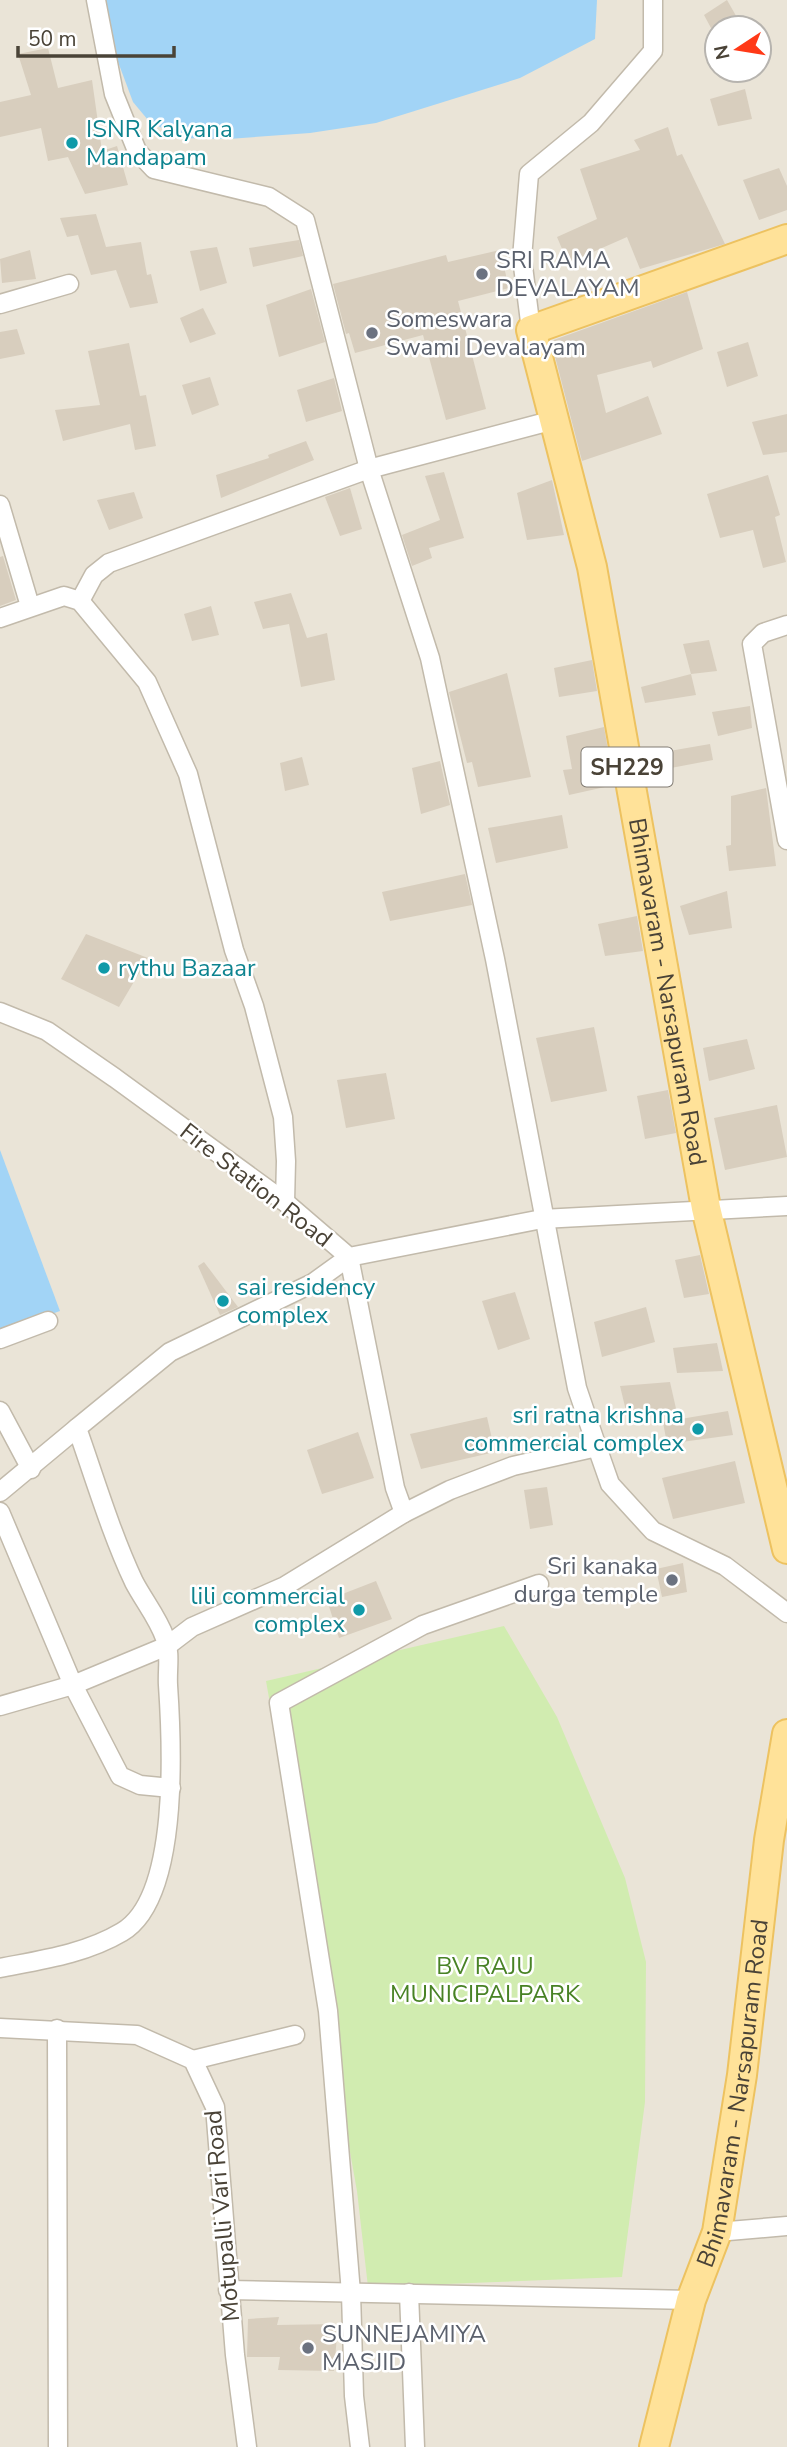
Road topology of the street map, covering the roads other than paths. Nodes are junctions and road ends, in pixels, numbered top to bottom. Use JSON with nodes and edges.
{"nodes":[{"id":1,"x":96,"y":0,"type":"edge"},
{"id":2,"x":653,"y":0,"type":"edge"},
{"id":3,"x":787,"y":239,"type":"edge"},
{"id":4,"x":69,"y":284,"type":"dead end"},
{"id":5,"x":0,"y":304,"type":"edge"},
{"id":6,"x":531,"y":330,"type":"junction"},
{"id":7,"x":554,"y":420,"type":"junction"},
{"id":8,"x":369,"y":469,"type":"junction"},
{"id":9,"x":0,"y":505,"type":"edge"},
{"id":10,"x":80,"y":601,"type":"junction"},
{"id":11,"x":30,"y":606,"type":"junction"},
{"id":12,"x":0,"y":618,"type":"edge"},
{"id":13,"x":787,"y":625,"type":"edge"},
{"id":14,"x":787,"y":839,"type":"edge"},
{"id":15,"x":0,"y":1012,"type":"edge"},
{"id":16,"x":285,"y":1202,"type":"junction"},
{"id":17,"x":787,"y":1206,"type":"edge"},
{"id":18,"x":706,"y":1208,"type":"junction"},
{"id":19,"x":542,"y":1219,"type":"junction"},
{"id":20,"x":349,"y":1257,"type":"junction"},
{"id":21,"x":48,"y":1321,"type":"dead end"},
{"id":22,"x":0,"y":1339,"type":"edge"},
{"id":23,"x":0,"y":1411,"type":"edge"},
{"id":24,"x":77,"y":1427,"type":"junction"},
{"id":25,"x":597,"y":1447,"type":"junction"},
{"id":26,"x":31,"y":1469,"type":"junction"},
{"id":27,"x":0,"y":1492,"type":"edge"},
{"id":28,"x":0,"y":1512,"type":"edge"},
{"id":29,"x":404,"y":1513,"type":"junction"},
{"id":30,"x":787,"y":1549,"type":"edge"},
{"id":31,"x":538,"y":1584,"type":"dead end"},
{"id":32,"x":787,"y":1613,"type":"edge"},
{"id":33,"x":167,"y":1646,"type":"junction"},
{"id":34,"x":73,"y":1685,"type":"junction"},
{"id":35,"x":0,"y":1706,"type":"edge"},
{"id":36,"x":787,"y":1734,"type":"edge"},
{"id":37,"x":171,"y":1788,"type":"junction"},
{"id":38,"x":0,"y":1968,"type":"edge"},
{"id":39,"x":0,"y":2028,"type":"edge"},
{"id":40,"x":57,"y":2029,"type":"junction"},
{"id":41,"x":295,"y":2035,"type":"dead end"},
{"id":42,"x":193,"y":2060,"type":"junction"},
{"id":43,"x":787,"y":2226,"type":"edge"},
{"id":44,"x":717,"y":2232,"type":"junction"},
{"id":45,"x":229,"y":2290,"type":"junction"},
{"id":46,"x":351,"y":2293,"type":"junction"},
{"id":47,"x":409,"y":2293,"type":"junction"},
{"id":48,"x":691,"y":2300,"type":"junction"},
{"id":49,"x":58,"y":2447,"type":"edge"},
{"id":50,"x":247,"y":2447,"type":"edge"},
{"id":51,"x":360,"y":2447,"type":"edge"},
{"id":52,"x":415,"y":2447,"type":"edge"},
{"id":53,"x":654,"y":2447,"type":"edge"}],
"edges":[{"from":1,"to":8,"type":"street"},
{"from":2,"to":6,"type":"street"},
{"from":3,"to":6,"type":"main road"},
{"from":4,"to":5,"type":"street"},
{"from":6,"to":7,"type":"main road","name":"Bhimavaram - Narsapuram Road","number":"SH229"},
{"from":7,"to":8,"type":"street"},
{"from":7,"to":18,"type":"main road","name":"Bhimavaram - Narsapuram Road","number":"SH229"},
{"from":8,"to":10,"type":"street"},
{"from":8,"to":19,"type":"street"},
{"from":9,"to":11,"type":"street"},
{"from":10,"to":11,"type":"street"},
{"from":10,"to":16,"type":"street","name":"Fire Station Road"},
{"from":11,"to":12,"type":"street"},
{"from":13,"to":14,"type":"street"},
{"from":15,"to":16,"type":"street","name":"Fire Station Road"},
{"from":16,"to":20,"type":"street","name":"Fire Station Road"},
{"from":17,"to":18,"type":"street","name":"Fire Station Road"},
{"from":18,"to":19,"type":"street","name":"Fire Station Road"},
{"from":18,"to":30,"type":"main road","name":"Bhimavaram - Narsapuram Road","number":"SH229"},
{"from":19,"to":20,"type":"street","name":"Fire Station Road"},
{"from":19,"to":25,"type":"street"},
{"from":20,"to":24,"type":"street"},
{"from":20,"to":29,"type":"street"},
{"from":21,"to":22,"type":"street"},
{"from":23,"to":26,"type":"street"},
{"from":24,"to":26,"type":"street"},
{"from":24,"to":33,"type":"street"},
{"from":25,"to":29,"type":"street"},
{"from":25,"to":32,"type":"street"},
{"from":26,"to":27,"type":"street"},
{"from":28,"to":34,"type":"street"},
{"from":29,"to":33,"type":"street"},
{"from":31,"to":46,"type":"street"},
{"from":33,"to":34,"type":"street"},
{"from":33,"to":37,"type":"street"},
{"from":34,"to":35,"type":"street"},
{"from":34,"to":37,"type":"street"},
{"from":36,"to":44,"type":"main road","name":"Bhimavaram - Narsapuram Road"},
{"from":37,"to":38,"type":"street"},
{"from":39,"to":40,"type":"street"},
{"from":40,"to":42,"type":"street"},
{"from":40,"to":49,"type":"street"},
{"from":41,"to":42,"type":"street"},
{"from":42,"to":45,"type":"street","name":"Motupalli Vari Road"},
{"from":43,"to":44,"type":"street"},
{"from":44,"to":48,"type":"main road","name":"Bhimavaram - Narsapuram Road"},
{"from":45,"to":46,"type":"street"},
{"from":45,"to":50,"type":"street","name":"Motupalli Vari Road"},
{"from":46,"to":47,"type":"street"},
{"from":46,"to":51,"type":"street"},
{"from":47,"to":48,"type":"street"},
{"from":47,"to":52,"type":"street"},
{"from":48,"to":53,"type":"main road","name":"Bhimavaram - Narsapuram Road"}]}
